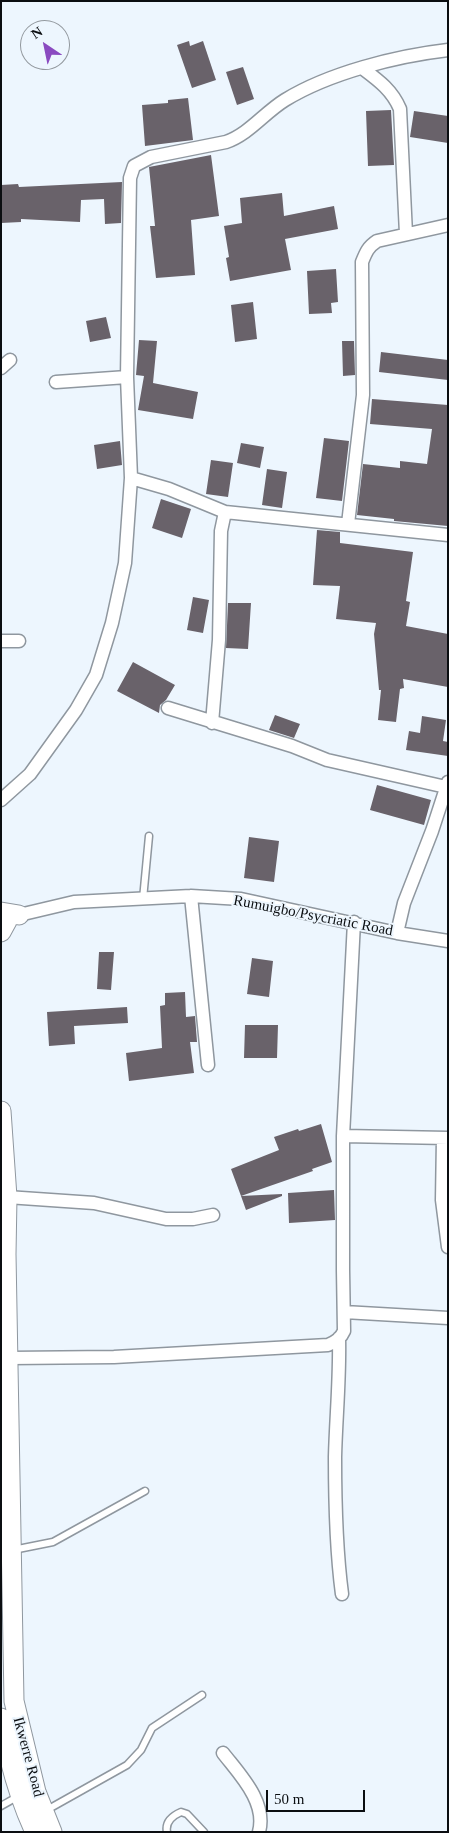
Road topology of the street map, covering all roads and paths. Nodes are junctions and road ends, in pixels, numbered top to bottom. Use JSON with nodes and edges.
{"nodes":[{"id":1,"x":448,"y":50,"type":"edge"},
{"id":2,"x":362,"y":68,"type":"junction"},
{"id":3,"x":448,"y":225,"type":"edge"},
{"id":4,"x":406,"y":234,"type":"junction"},
{"id":5,"x":127,"y":377,"type":"junction"},
{"id":6,"x":56,"y":382,"type":"dead end"},
{"id":7,"x":131,"y":478,"type":"junction"},
{"id":8,"x":225,"y":512,"type":"junction"},
{"id":9,"x":348,"y":524,"type":"junction"},
{"id":10,"x":448,"y":535,"type":"edge"},
{"id":11,"x":1,"y":641,"type":"edge"},
{"id":12,"x":19,"y":641,"type":"dead end"},
{"id":13,"x":168,"y":708,"type":"dead end"},
{"id":14,"x":212,"y":722,"type":"junction"},
{"id":15,"x":447,"y":784,"type":"edge"},
{"id":16,"x":1,"y":800,"type":"edge"},
{"id":17,"x":149,"y":836,"type":"dead end"},
{"id":18,"x":191,"y":896,"type":"junction"},
{"id":19,"x":143,"y":899,"type":"junction"},
{"id":20,"x":6,"y":921,"type":"edge"},
{"id":21,"x":354,"y":922,"type":"junction"},
{"id":22,"x":398,"y":933,"type":"junction"},
{"id":23,"x":448,"y":941,"type":"edge"},
{"id":24,"x":208,"y":1066,"type":"dead end"},
{"id":25,"x":1,"y":1111,"type":"edge"},
{"id":26,"x":344,"y":1136,"type":"junction"},
{"id":27,"x":445,"y":1138,"type":"edge"},
{"id":28,"x":7,"y":1197,"type":"junction"},
{"id":29,"x":213,"y":1215,"type":"dead end"},
{"id":30,"x":448,"y":1247,"type":"edge"},
{"id":31,"x":344,"y":1312,"type":"junction"},
{"id":32,"x":448,"y":1318,"type":"edge"},
{"id":33,"x":339,"y":1338,"type":"junction"},
{"id":34,"x":9,"y":1358,"type":"junction"},
{"id":35,"x":145,"y":1491,"type":"dead end"},
{"id":36,"x":12,"y":1550,"type":"junction"},
{"id":37,"x":342,"y":1594,"type":"dead end"},
{"id":38,"x":202,"y":1695,"type":"dead end"},
{"id":39,"x":1,"y":1718,"type":"edge"},
{"id":40,"x":223,"y":1753,"type":"dead end"},
{"id":41,"x":20,"y":1795,"type":"junction"},
{"id":42,"x":1,"y":1806,"type":"edge"},
{"id":43,"x":44,"y":1812,"type":"junction"},
{"id":44,"x":34,"y":1832,"type":"edge"},
{"id":45,"x":52,"y":1832,"type":"edge"},
{"id":46,"x":167,"y":1832,"type":"edge"},
{"id":47,"x":204,"y":1832,"type":"edge"},
{"id":48,"x":259,"y":1832,"type":"edge"}],
"edges":[{"from":1,"to":2,"type":"street"},
{"from":2,"to":4,"type":"street"},
{"from":2,"to":5,"type":"street"},
{"from":3,"to":4,"type":"street"},
{"from":4,"to":9,"type":"street"},
{"from":5,"to":6,"type":"street"},
{"from":5,"to":7,"type":"street"},
{"from":7,"to":8,"type":"street"},
{"from":7,"to":16,"type":"street"},
{"from":8,"to":9,"type":"street"},
{"from":8,"to":14,"type":"street"},
{"from":9,"to":10,"type":"street"},
{"from":11,"to":12,"type":"street"},
{"from":13,"to":14,"type":"street"},
{"from":14,"to":15,"type":"street"},
{"from":15,"to":22,"type":"street"},
{"from":17,"to":19,"type":"lane"},
{"from":18,"to":19,"type":"street","name":"Rumuigbo/Psycriatic Road"},
{"from":18,"to":21,"type":"street","name":"Rumuigbo/Psycriatic Road"},
{"from":18,"to":24,"type":"street"},
{"from":19,"to":20,"type":"street","name":"Rumuigbo/Psycriatic Road"},
{"from":21,"to":22,"type":"street","name":"Rumuigbo/Psycriatic Road"},
{"from":21,"to":26,"type":"street"},
{"from":22,"to":23,"type":"street","name":"Rumuigbo/Psycriatic Road"},
{"from":25,"to":28,"type":"main road","name":"Ikwerre Road"},
{"from":26,"to":27,"type":"street"},
{"from":26,"to":31,"type":"street"},
{"from":27,"to":30,"type":"street"},
{"from":28,"to":29,"type":"street"},
{"from":28,"to":34,"type":"main road","name":"Ikwerre Road"},
{"from":31,"to":32,"type":"street"},
{"from":31,"to":33,"type":"street"},
{"from":33,"to":34,"type":"street"},
{"from":33,"to":37,"type":"street"},
{"from":34,"to":36,"type":"main road","name":"Ikwerre Road"},
{"from":35,"to":36,"type":"lane"},
{"from":36,"to":43,"type":"main road","name":"Ikwerre Road"},
{"from":38,"to":43,"type":"lane"},
{"from":39,"to":41,"type":"main road","name":"Ikwerre Road"},
{"from":40,"to":48,"type":"street"},
{"from":41,"to":42,"type":"lane"},
{"from":41,"to":44,"type":"main road","name":"Ikwerre Road"},
{"from":43,"to":45,"type":"main road","name":"Ikwerre Road"},
{"from":46,"to":47,"type":"lane"}]}
